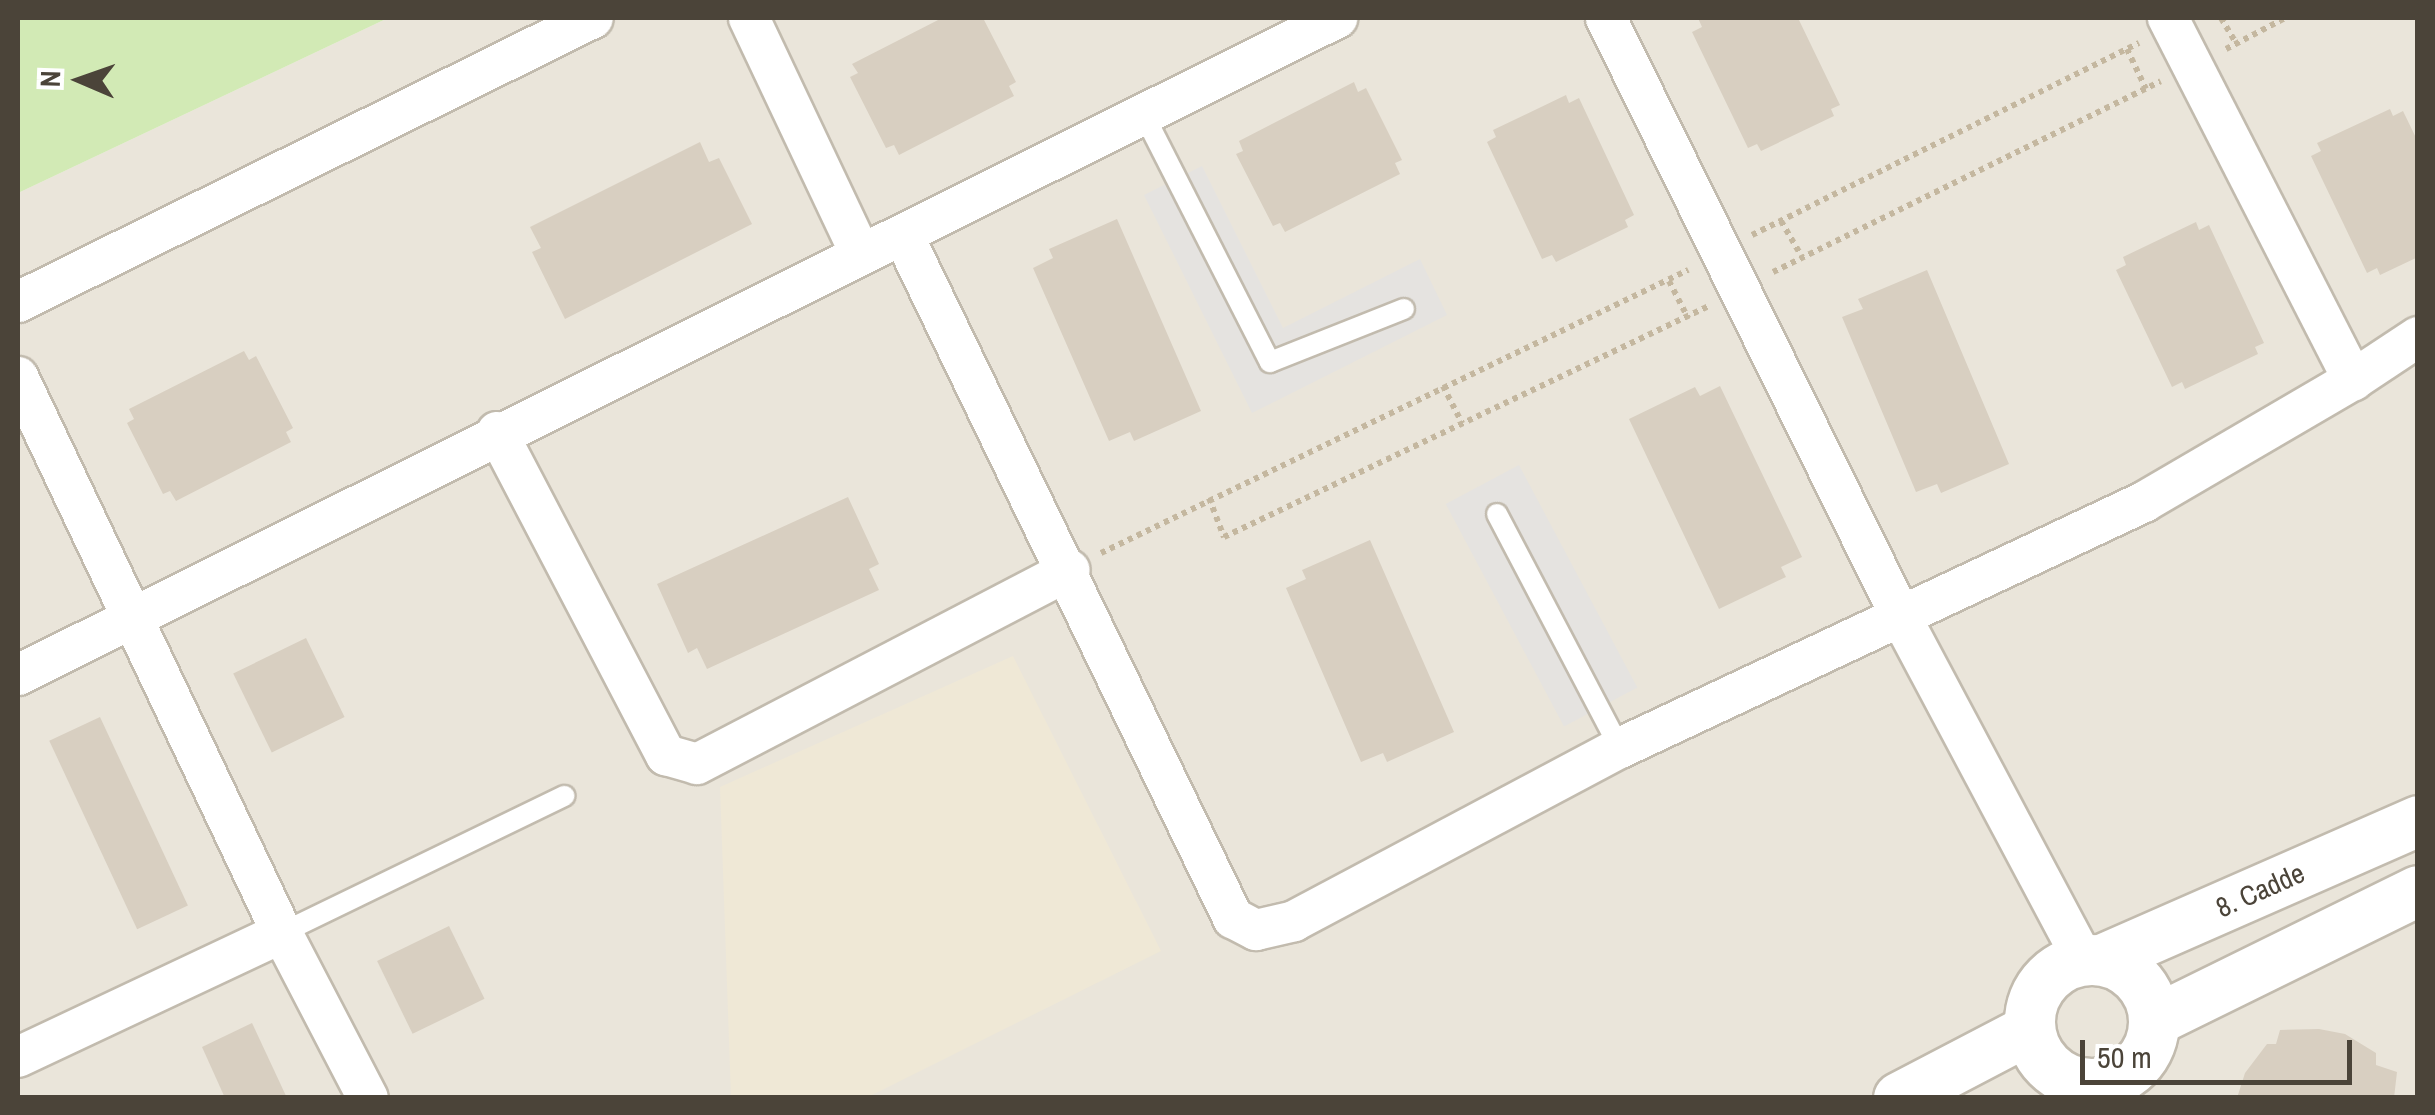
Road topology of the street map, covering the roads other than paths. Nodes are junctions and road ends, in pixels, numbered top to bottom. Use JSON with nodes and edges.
{"nodes":[{"id":1,"x":593,"y":18,"type":"edge"},
{"id":2,"x":749,"y":18,"type":"edge"},
{"id":3,"x":1337,"y":18,"type":"edge"},
{"id":4,"x":1606,"y":18,"type":"edge"},
{"id":5,"x":2170,"y":22,"type":"edge"},
{"id":6,"x":1145,"y":117,"type":"junction"},
{"id":7,"x":903,"y":235,"type":"junction"},
{"id":8,"x":860,"y":253,"type":"junction"},
{"id":9,"x":18,"y":302,"type":"edge"},
{"id":10,"x":1404,"y":309,"type":"dead end"},
{"id":11,"x":2418,"y":337,"type":"edge"},
{"id":12,"x":18,"y":376,"type":"edge"},
{"id":13,"x":2353,"y":380,"type":"junction"},
{"id":14,"x":497,"y":432,"type":"junction"},
{"id":15,"x":1496,"y":514,"type":"dead end"},
{"id":16,"x":1069,"y":570,"type":"junction"},
{"id":17,"x":134,"y":619,"type":"junction"},
{"id":18,"x":1902,"y":619,"type":"junction"},
{"id":19,"x":18,"y":675,"type":"edge"},
{"id":20,"x":1620,"y":748,"type":"junction"},
{"id":21,"x":564,"y":796,"type":"dead end"},
{"id":22,"x":2418,"y":821,"type":"edge"},
{"id":23,"x":2418,"y":891,"type":"edge"},
{"id":24,"x":282,"y":933,"type":"junction"},
{"id":25,"x":2093,"y":960,"type":"junction"},
{"id":26,"x":2030,"y":1030,"type":"junction"},
{"id":27,"x":18,"y":1057,"type":"edge"},
{"id":28,"x":2147,"y":1059,"type":"edge"},
{"id":29,"x":2067,"y":1093,"type":"edge"},
{"id":30,"x":368,"y":1098,"type":"edge"},
{"id":31,"x":1899,"y":1098,"type":"edge"}],
"edges":[{"from":1,"to":9,"type":"street"},
{"from":2,"to":8,"type":"street"},
{"from":3,"to":6,"type":"street"},
{"from":4,"to":18,"type":"street"},
{"from":5,"to":13,"type":"street"},
{"from":6,"to":7,"type":"street"},
{"from":6,"to":10,"type":"lane"},
{"from":7,"to":8,"type":"street"},
{"from":7,"to":16,"type":"street"},
{"from":8,"to":14,"type":"street"},
{"from":11,"to":13,"type":"street"},
{"from":12,"to":17,"type":"street"},
{"from":13,"to":18,"type":"street"},
{"from":14,"to":16,"type":"street"},
{"from":14,"to":17,"type":"street"},
{"from":15,"to":20,"type":"lane"},
{"from":16,"to":20,"type":"street"},
{"from":17,"to":19,"type":"street"},
{"from":17,"to":24,"type":"street"},
{"from":18,"to":20,"type":"street"},
{"from":18,"to":25,"type":"street"},
{"from":21,"to":24,"type":"lane"},
{"from":22,"to":25,"type":"street","name":"8. Cadde"},
{"from":23,"to":28,"type":"street"},
{"from":24,"to":27,"type":"street"},
{"from":24,"to":30,"type":"street"},
{"from":25,"to":26,"type":"street"},
{"from":25,"to":28,"type":"street"},
{"from":26,"to":29,"type":"street"},
{"from":26,"to":31,"type":"street"},
{"from":28,"to":29,"type":"street"}]}
